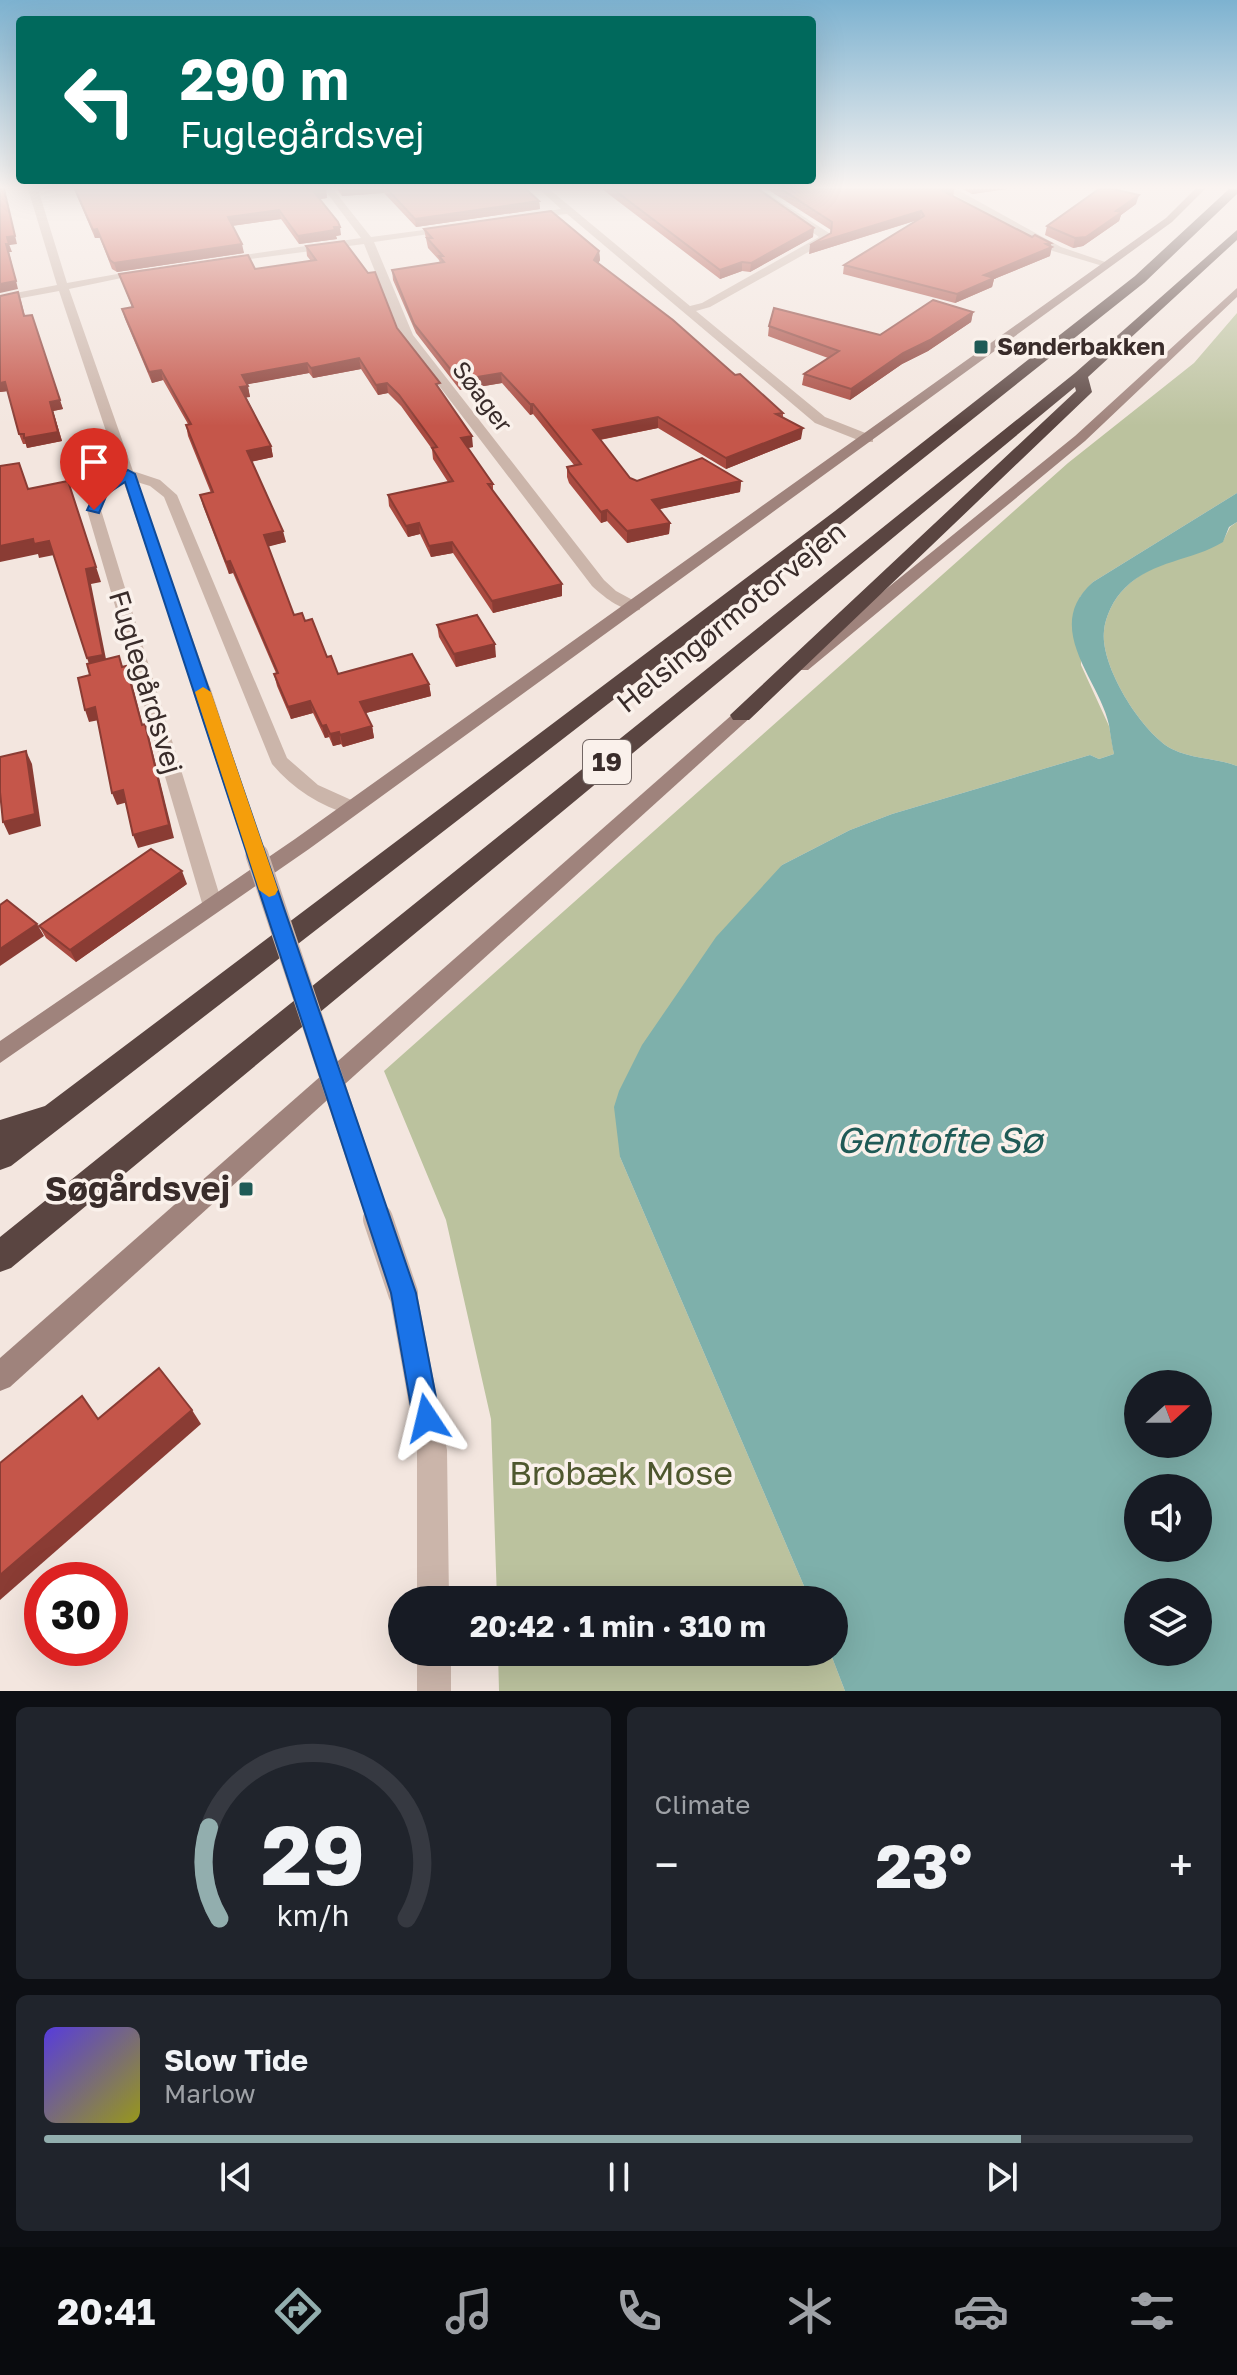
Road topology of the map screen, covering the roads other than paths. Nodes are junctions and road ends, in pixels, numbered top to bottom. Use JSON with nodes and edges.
{"nodes":[{"id":1,"x":58,"y":268,"type":"edge"},
{"id":2,"x":379,"y":268,"type":"edge"},
{"id":3,"x":637,"y":268,"type":"edge"},
{"id":4,"x":772,"y":268,"type":"edge"},
{"id":5,"x":1101,"y":268,"type":"edge"},
{"id":6,"x":1151,"y":268,"type":"edge"},
{"id":7,"x":1201,"y":268,"type":"edge"},
{"id":8,"x":155,"y":271,"type":"edge"},
{"id":9,"x":64,"y":288,"type":"junction"},
{"id":10,"x":1237,"y":291,"type":"edge"},
{"id":11,"x":0,"y":299,"type":"edge"},
{"id":12,"x":688,"y":310,"type":"junction"},
{"id":13,"x":1080,"y":376,"type":"junction"},
{"id":14,"x":868,"y":439,"type":"junction"},
{"id":15,"x":128,"y":474,"type":"junction"},
{"id":16,"x":634,"y":607,"type":"junction"},
{"id":17,"x":741,"y":715,"type":"junction"},
{"id":18,"x":351,"y":808,"type":"junction"},
{"id":19,"x":212,"y":903,"type":"junction"},
{"id":20,"x":0,"y":1053,"type":"edge"},
{"id":21,"x":57,"y":1114,"type":"junction"},
{"id":22,"x":0,"y":1133,"type":"edge"},
{"id":23,"x":0,"y":1157,"type":"edge"},
{"id":24,"x":0,"y":1257,"type":"edge"},
{"id":25,"x":0,"y":1377,"type":"edge"},
{"id":26,"x":433,"y":1586,"type":"edge"},
{"id":27,"x":434,"y":1666,"type":"edge"},
{"id":28,"x":434,"y":1691,"type":"edge"}],
"edges":[{"from":1,"to":9,"type":"street","name":"Fuglegårdsvej"},
{"from":2,"to":16,"type":"street","name":"Søager"},
{"from":3,"to":12,"type":"street"},
{"from":4,"to":12,"type":"street"},
{"from":5,"to":14,"type":"street"},
{"from":6,"to":21,"type":"highway","name":"Helsingørmotorvejen","number":"19"},
{"from":7,"to":13,"type":"highway","name":"Helsingørmotorvejen","number":"19"},
{"from":8,"to":9,"type":"street"},
{"from":9,"to":11,"type":"street"},
{"from":9,"to":15,"type":"street","name":"Fuglegårdsvej"},
{"from":10,"to":17,"type":"street"},
{"from":12,"to":14,"type":"street"},
{"from":13,"to":17,"type":"highway"},
{"from":13,"to":24,"type":"highway","name":"Helsingørmotorvejen","number":"19"},
{"from":14,"to":16,"type":"street"},
{"from":15,"to":18,"type":"street"},
{"from":15,"to":19,"type":"street","name":"Fuglegårdsvej"},
{"from":15,"to":26,"type":"street","name":"Fuglegårdsvej","bridge":true},
{"from":16,"to":18,"type":"street"},
{"from":17,"to":25,"type":"street"},
{"from":18,"to":19,"type":"street"},
{"from":19,"to":20,"type":"street"},
{"from":21,"to":22,"type":"highway"},
{"from":21,"to":23,"type":"highway","name":"Helsingørmotorvejen","number":"19"},
{"from":27,"to":28,"type":"street"}]}
